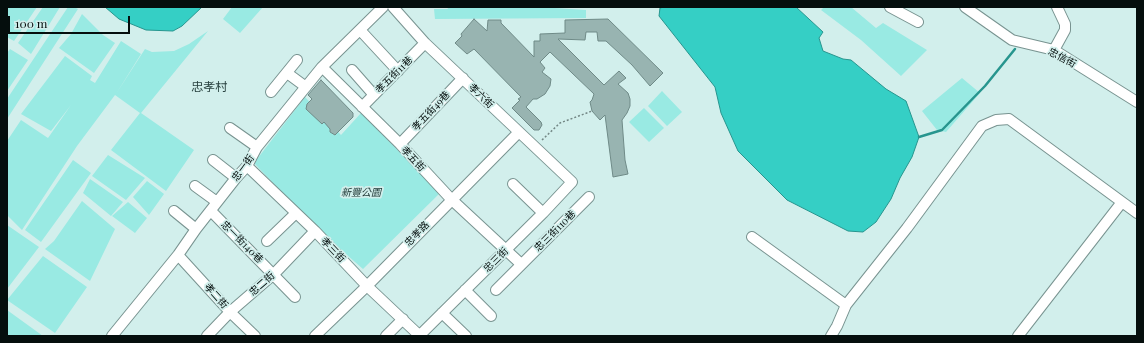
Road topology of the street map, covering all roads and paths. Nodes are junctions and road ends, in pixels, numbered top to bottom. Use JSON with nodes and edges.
{"nodes":[{"id":1,"x":383,"y":7,"type":"edge"},
{"id":2,"x":393,"y":7,"type":"edge"},
{"id":3,"x":890,"y":7,"type":"edge"},
{"id":4,"x":965,"y":7,"type":"edge"},
{"id":5,"x":1057,"y":7,"type":"edge"},
{"id":6,"x":918,"y":22,"type":"dead end"},
{"id":7,"x":360,"y":30,"type":"junction"},
{"id":8,"x":425,"y":43,"type":"junction"},
{"id":9,"x":1054,"y":50,"type":"junction"},
{"id":10,"x":296,"y":60,"type":"dead end"},
{"id":11,"x":322,"y":67,"type":"junction"},
{"id":12,"x":352,"y":70,"type":"dead end"},
{"id":13,"x":398,"y":71,"type":"junction"},
{"id":14,"x":287,"y":73,"type":"junction"},
{"id":15,"x":462,"y":78,"type":"junction"},
{"id":16,"x":306,"y":87,"type":"junction"},
{"id":17,"x":271,"y":92,"type":"dead end"},
{"id":18,"x":374,"y":95,"type":"junction"},
{"id":19,"x":1137,"y":102,"type":"edge"},
{"id":20,"x":362,"y":107,"type":"junction"},
{"id":21,"x":592,"y":111,"type":"dead end"},
{"id":22,"x":230,"y":128,"type":"dead end"},
{"id":23,"x":519,"y":132,"type":"junction"},
{"id":24,"x":400,"y":144,"type":"junction"},
{"id":25,"x":257,"y":147,"type":"junction"},
{"id":26,"x":534,"y":147,"type":"junction"},
{"id":27,"x":213,"y":160,"type":"dead end"},
{"id":28,"x":246,"y":166,"type":"junction"},
{"id":29,"x":236,"y":178,"type":"junction"},
{"id":30,"x":572,"y":182,"type":"joint"},
{"id":31,"x":513,"y":184,"type":"dead end"},
{"id":32,"x":195,"y":186,"type":"dead end"},
{"id":33,"x":589,"y":197,"type":"dead end"},
{"id":34,"x":451,"y":199,"type":"junction"},
{"id":35,"x":217,"y":202,"type":"junction"},
{"id":36,"x":1122,"y":202,"type":"junction"},
{"id":37,"x":174,"y":211,"type":"dead end"},
{"id":38,"x":211,"y":211,"type":"junction"},
{"id":39,"x":296,"y":213,"type":"junction"},
{"id":40,"x":543,"y":213,"type":"junction"},
{"id":41,"x":1137,"y":213,"type":"edge"},
{"id":42,"x":196,"y":229,"type":"junction"},
{"id":43,"x":315,"y":231,"type":"junction"},
{"id":44,"x":752,"y":237,"type":"dead end"},
{"id":45,"x":267,"y":241,"type":"dead end"},
{"id":46,"x":505,"y":250,"type":"junction"},
{"id":47,"x":178,"y":255,"type":"junction"},
{"id":48,"x":521,"y":264,"type":"junction"},
{"id":49,"x":274,"y":274,"type":"junction"},
{"id":50,"x":367,"y":286,"type":"junction"},
{"id":51,"x":465,"y":290,"type":"junction"},
{"id":52,"x":496,"y":290,"type":"dead end"},
{"id":53,"x":295,"y":297,"type":"dead end"},
{"id":54,"x":846,"y":305,"type":"junction"},
{"id":55,"x":230,"y":312,"type":"junction"},
{"id":56,"x":442,"y":313,"type":"junction"},
{"id":57,"x":491,"y":316,"type":"dead end"},
{"id":58,"x":403,"y":319,"type":"junction"},
{"id":59,"x":112,"y":336,"type":"edge"},
{"id":60,"x":207,"y":336,"type":"edge"},
{"id":61,"x":255,"y":336,"type":"edge"},
{"id":62,"x":315,"y":336,"type":"edge"},
{"id":63,"x":386,"y":336,"type":"edge"},
{"id":64,"x":419,"y":336,"type":"edge"},
{"id":65,"x":466,"y":336,"type":"edge"},
{"id":66,"x":831,"y":336,"type":"edge"},
{"id":67,"x":1018,"y":336,"type":"edge"}],
"edges":[{"from":1,"to":7,"type":"street","name":"忠一街"},
{"from":2,"to":8,"type":"street","name":"孝六街"},
{"from":3,"to":6,"type":"street"},
{"from":4,"to":9,"type":"street","name":"忠信街"},
{"from":5,"to":9,"type":"street"},
{"from":7,"to":11,"type":"street","name":"忠一街"},
{"from":7,"to":13,"type":"street"},
{"from":8,"to":13,"type":"street","name":"孝五街11巷"},
{"from":8,"to":15,"type":"street","name":"孝六街"},
{"from":9,"to":19,"type":"street","name":"忠信街"},
{"from":10,"to":14,"type":"street"},
{"from":11,"to":16,"type":"street","name":"忠一街"},
{"from":11,"to":20,"type":"street","name":"孝五街"},
{"from":12,"to":18,"type":"street"},
{"from":13,"to":18,"type":"street","name":"孝五街11巷"},
{"from":14,"to":16,"type":"street"},
{"from":14,"to":17,"type":"street"},
{"from":15,"to":23,"type":"street","name":"孝六街"},
{"from":15,"to":24,"type":"street","name":"孝五街49巷"},
{"from":16,"to":25,"type":"street","name":"忠一街"},
{"from":18,"to":20,"type":"street","name":"孝五街11巷"},
{"from":20,"to":24,"type":"street","name":"孝五街"},
{"from":21,"to":26,"type":"path"},
{"from":22,"to":25,"type":"street"},
{"from":23,"to":26,"type":"street","name":"孝六街"},
{"from":23,"to":34,"type":"street","name":"忠孝路"},
{"from":24,"to":34,"type":"street","name":"孝五街"},
{"from":25,"to":28,"type":"street","name":"忠一街"},
{"from":26,"to":30,"type":"street","name":"孝六街"},
{"from":27,"to":29,"type":"street"},
{"from":28,"to":29,"type":"street","name":"忠一街"},
{"from":28,"to":39,"type":"street","name":"孝三街"},
{"from":29,"to":35,"type":"street","name":"忠一街"},
{"from":30,"to":40,"type":"street","name":"忠三街"},
{"from":31,"to":40,"type":"street"},
{"from":32,"to":35,"type":"street"},
{"from":33,"to":48,"type":"street","name":"忠三街110巷"},
{"from":34,"to":46,"type":"street","name":"孝五街"},
{"from":34,"to":50,"type":"street","name":"忠孝路"},
{"from":35,"to":38,"type":"street","name":"忠一街"},
{"from":36,"to":41,"type":"street"},
{"from":36,"to":54,"type":"street"},
{"from":36,"to":67,"type":"street"},
{"from":37,"to":42,"type":"street"},
{"from":38,"to":42,"type":"street","name":"忠一街"},
{"from":38,"to":49,"type":"street","name":"忠一街140巷"},
{"from":39,"to":43,"type":"street","name":"孝三街"},
{"from":39,"to":45,"type":"street"},
{"from":40,"to":46,"type":"street","name":"忠三街"},
{"from":42,"to":47,"type":"street","name":"忠一街"},
{"from":43,"to":49,"type":"street","name":"忠二街"},
{"from":43,"to":50,"type":"street","name":"孝三街"},
{"from":44,"to":54,"type":"street"},
{"from":46,"to":48,"type":"street"},
{"from":46,"to":51,"type":"street","name":"忠三街"},
{"from":47,"to":55,"type":"street","name":"孝二街"},
{"from":47,"to":59,"type":"street","name":"忠一街"},
{"from":48,"to":52,"type":"street","name":"忠三街110巷"},
{"from":49,"to":53,"type":"street","name":"忠一街140巷"},
{"from":49,"to":55,"type":"street","name":"忠二街"},
{"from":50,"to":58,"type":"street","name":"孝三街"},
{"from":50,"to":62,"type":"street","name":"忠孝路"},
{"from":51,"to":56,"type":"street","name":"忠三街"},
{"from":51,"to":57,"type":"street"},
{"from":54,"to":66,"type":"street"},
{"from":55,"to":60,"type":"street","name":"忠二街"},
{"from":55,"to":61,"type":"street","name":"孝二街"},
{"from":56,"to":64,"type":"street","name":"忠三街"},
{"from":56,"to":65,"type":"street"},
{"from":58,"to":63,"type":"street"},
{"from":58,"to":64,"type":"street","name":"孝三街"}]}
